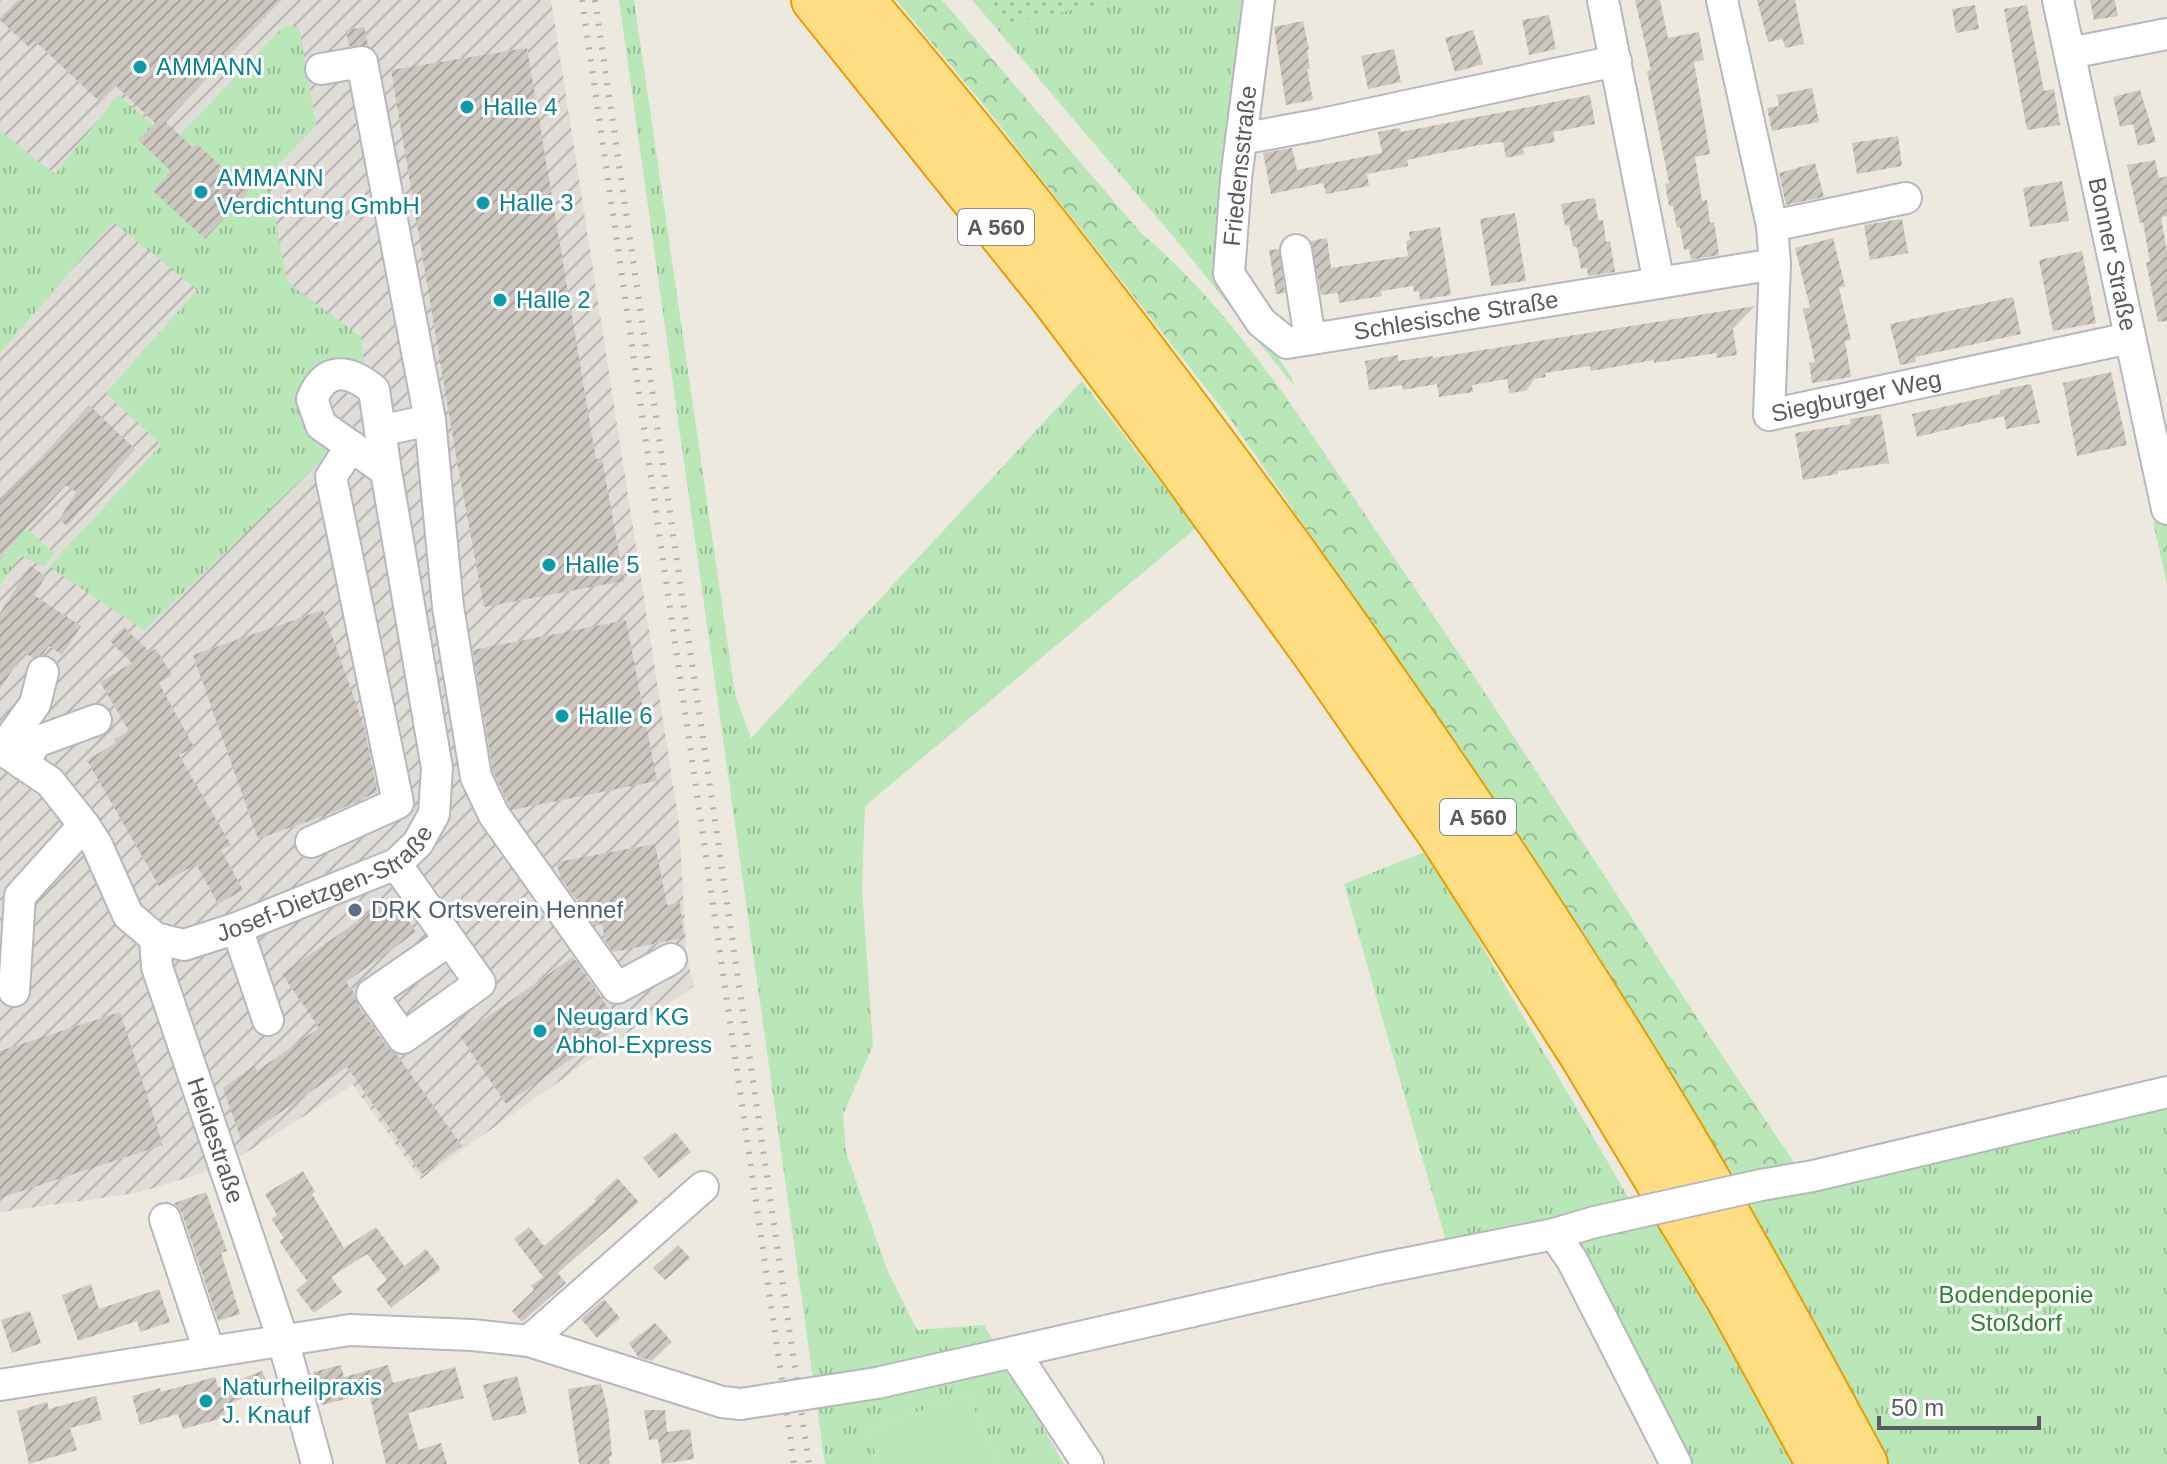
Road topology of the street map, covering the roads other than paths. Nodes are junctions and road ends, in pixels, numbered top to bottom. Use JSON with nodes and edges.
{"nodes":[{"id":1,"x":814,"y":0,"type":"edge"},
{"id":2,"x":862,"y":0,"type":"edge"},
{"id":3,"x":1259,"y":0,"type":"edge"},
{"id":4,"x":1603,"y":0,"type":"edge"},
{"id":5,"x":1722,"y":0,"type":"edge"},
{"id":6,"x":2058,"y":0,"type":"edge"},
{"id":7,"x":2167,"y":34,"type":"edge"},
{"id":8,"x":2070,"y":53,"type":"junction"},
{"id":9,"x":1616,"y":61,"type":"junction"},
{"id":10,"x":321,"y":69,"type":"dead end"},
{"id":11,"x":1241,"y":139,"type":"junction"},
{"id":12,"x":1906,"y":198,"type":"dead end"},
{"id":13,"x":1772,"y":226,"type":"junction"},
{"id":14,"x":1296,"y":250,"type":"dead end"},
{"id":15,"x":1775,"y":264,"type":"junction"},
{"id":16,"x":1659,"y":283,"type":"junction"},
{"id":17,"x":1261,"y":322,"type":"joint"},
{"id":18,"x":2130,"y":338,"type":"junction"},
{"id":19,"x":1310,"y":339,"type":"junction"},
{"id":20,"x":2155,"y":392,"type":"edge"},
{"id":21,"x":430,"y":420,"type":"junction"},
{"id":22,"x":380,"y":431,"type":"junction"},
{"id":23,"x":351,"y":446,"type":"junction"},
{"id":24,"x":386,"y":471,"type":"junction"},
{"id":25,"x":2167,"y":509,"type":"edge"},
{"id":26,"x":448,"y":607,"type":"junction"},
{"id":27,"x":412,"y":621,"type":"junction"},
{"id":28,"x":363,"y":639,"type":"junction"},
{"id":29,"x":43,"y":672,"type":"dead end"},
{"id":30,"x":462,"y":684,"type":"junction"},
{"id":31,"x":424,"y":690,"type":"junction"},
{"id":32,"x":96,"y":720,"type":"dead end"},
{"id":33,"x":8,"y":754,"type":"edge"},
{"id":34,"x":476,"y":777,"type":"junction"},
{"id":35,"x":437,"y":783,"type":"junction"},
{"id":36,"x":84,"y":825,"type":"junction"},
{"id":37,"x":311,"y":842,"type":"dead end"},
{"id":38,"x":396,"y":864,"type":"junction"},
{"id":39,"x":237,"y":928,"type":"junction"},
{"id":40,"x":155,"y":938,"type":"junction"},
{"id":41,"x":450,"y":940,"type":"dead end"},
{"id":42,"x":671,"y":959,"type":"dead end"},
{"id":43,"x":14,"y":991,"type":"dead end"},
{"id":44,"x":268,"y":1020,"type":"dead end"},
{"id":45,"x":2167,"y":1092,"type":"edge"},
{"id":46,"x":703,"y":1187,"type":"dead end"},
{"id":47,"x":165,"y":1219,"type":"dead end"},
{"id":48,"x":1554,"y":1234,"type":"junction"},
{"id":49,"x":283,"y":1340,"type":"junction"},
{"id":50,"x":529,"y":1341,"type":"junction"},
{"id":51,"x":209,"y":1351,"type":"junction"},
{"id":52,"x":1014,"y":1352,"type":"junction"},
{"id":53,"x":0,"y":1385,"type":"edge"},
{"id":54,"x":317,"y":1464,"type":"edge"},
{"id":55,"x":1088,"y":1464,"type":"edge"},
{"id":56,"x":1676,"y":1464,"type":"edge"},
{"id":57,"x":1819,"y":1464,"type":"edge"},
{"id":58,"x":1865,"y":1464,"type":"edge"}],
"edges":[{"from":1,"to":57,"type":"highway","number":"A 560"},
{"from":2,"to":58,"type":"highway","number":"A 560"},
{"from":3,"to":11,"type":"street","name":"Friedensstraße"},
{"from":4,"to":9,"type":"street"},
{"from":5,"to":13,"type":"street","name":"Siegburger Weg"},
{"from":6,"to":8,"type":"street","name":"Bonner Straße"},
{"from":7,"to":8,"type":"street"},
{"from":8,"to":18,"type":"street","name":"Bonner Straße"},
{"from":9,"to":11,"type":"street"},
{"from":9,"to":16,"type":"street"},
{"from":10,"to":21,"type":"street"},
{"from":11,"to":17,"type":"street","name":"Friedensstraße"},
{"from":12,"to":13,"type":"street"},
{"from":13,"to":15,"type":"street","name":"Siegburger Weg"},
{"from":14,"to":19,"type":"street"},
{"from":15,"to":16,"type":"street","name":"Schlesische Straße"},
{"from":15,"to":18,"type":"street","name":"Siegburger Weg"},
{"from":16,"to":19,"type":"street","name":"Schlesische Straße"},
{"from":17,"to":19,"type":"street","name":"Schlesische Straße"},
{"from":18,"to":20,"type":"street","name":"Bonner Straße"},
{"from":20,"to":25,"type":"street","name":"Bonner Straße"},
{"from":21,"to":22,"type":"street"},
{"from":21,"to":26,"type":"street"},
{"from":22,"to":23,"type":"street","name":"Josef-Dietzgen-Straße"},
{"from":22,"to":24,"type":"street","name":"Josef-Dietzgen-Straße"},
{"from":23,"to":24,"type":"street","name":"Josef-Dietzgen-Straße"},
{"from":23,"to":28,"type":"street"},
{"from":24,"to":27,"type":"street","name":"Josef-Dietzgen-Straße"},
{"from":26,"to":27,"type":"street"},
{"from":26,"to":30,"type":"street"},
{"from":27,"to":28,"type":"street"},
{"from":27,"to":31,"type":"street","name":"Josef-Dietzgen-Straße"},
{"from":28,"to":37,"type":"street"},
{"from":29,"to":33,"type":"street"},
{"from":30,"to":31,"type":"street"},
{"from":30,"to":34,"type":"street"},
{"from":31,"to":35,"type":"street","name":"Josef-Dietzgen-Straße"},
{"from":32,"to":33,"type":"street"},
{"from":33,"to":36,"type":"street"},
{"from":34,"to":35,"type":"street"},
{"from":34,"to":42,"type":"street"},
{"from":35,"to":38,"type":"street","name":"Josef-Dietzgen-Straße"},
{"from":36,"to":40,"type":"street"},
{"from":36,"to":43,"type":"street"},
{"from":38,"to":39,"type":"street","name":"Josef-Dietzgen-Straße"},
{"from":38,"to":41,"type":"street"},
{"from":39,"to":40,"type":"street","name":"Josef-Dietzgen-Straße"},
{"from":39,"to":44,"type":"street"},
{"from":40,"to":49,"type":"street","name":"Heidestraße"},
{"from":45,"to":48,"type":"street","bridge":true},
{"from":46,"to":50,"type":"street"},
{"from":47,"to":51,"type":"street"},
{"from":48,"to":52,"type":"street"},
{"from":48,"to":56,"type":"street"},
{"from":49,"to":50,"type":"street"},
{"from":49,"to":51,"type":"street"},
{"from":49,"to":54,"type":"street","name":"Heidestraße"},
{"from":50,"to":52,"type":"street","bridge":true},
{"from":51,"to":53,"type":"street"},
{"from":52,"to":55,"type":"street"}]}
